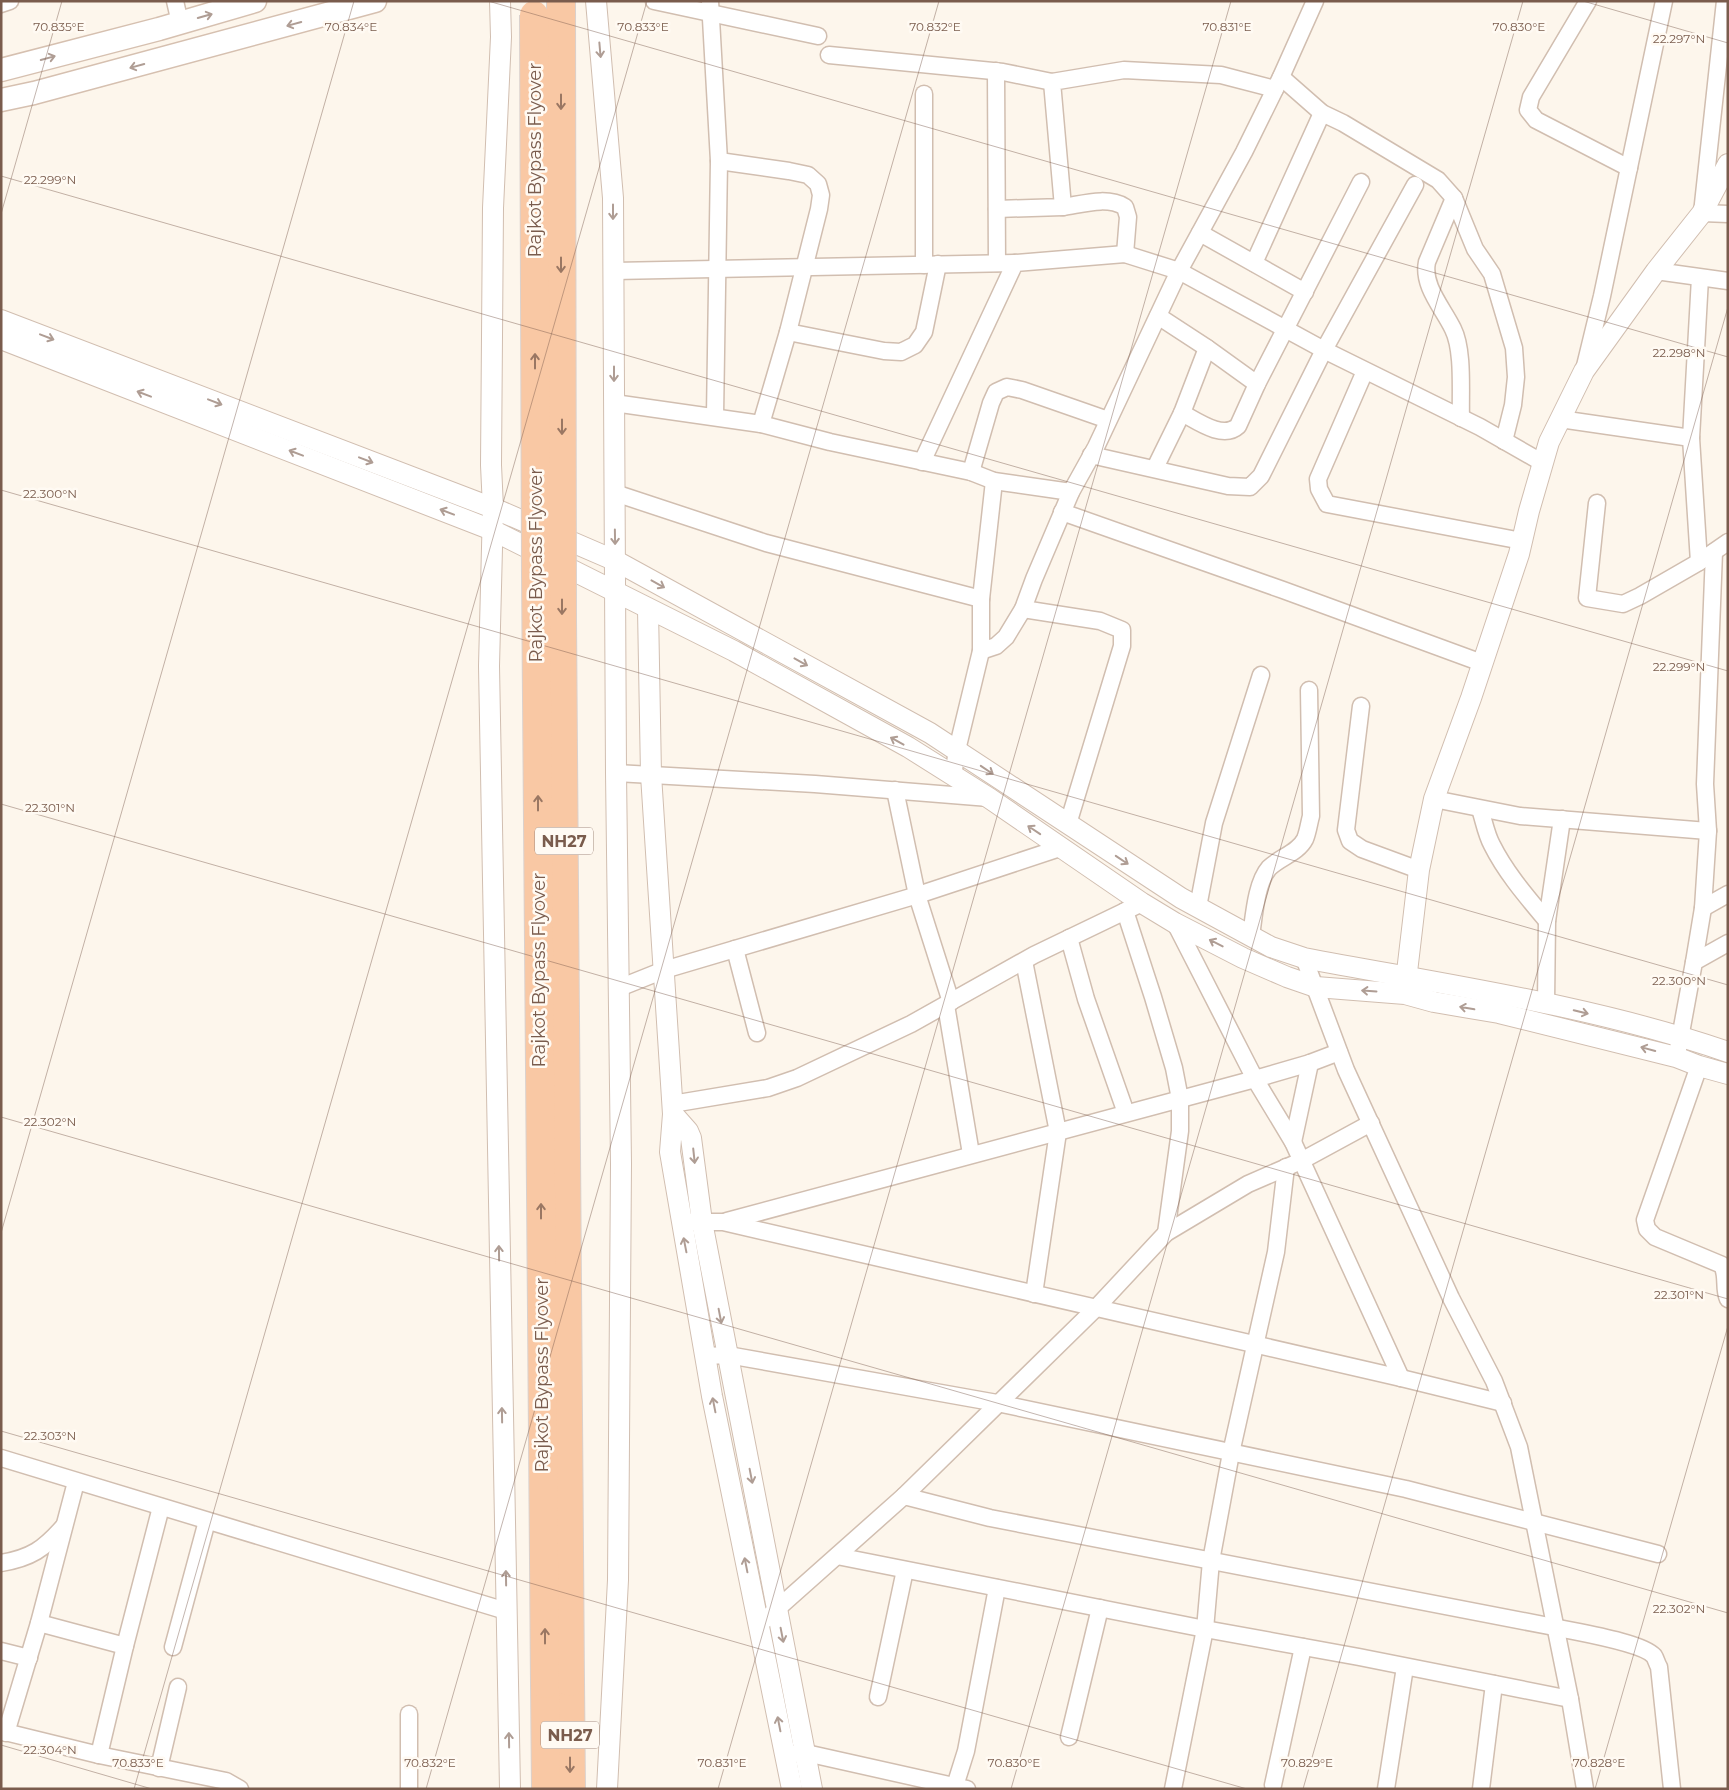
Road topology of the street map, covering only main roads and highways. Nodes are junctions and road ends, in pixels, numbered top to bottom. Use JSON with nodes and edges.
{"nodes":[{"id":1,"x":255,"y":1,"type":"edge"},
{"id":2,"x":375,"y":1,"type":"edge"},
{"id":3,"x":561,"y":1,"type":"edge"},
{"id":4,"x":534,"y":8,"type":"edge"},
{"id":5,"x":1,"y":70,"type":"edge"},
{"id":6,"x":1,"y":100,"type":"edge"},
{"id":7,"x":558,"y":1683,"type":"junction"},
{"id":8,"x":546,"y":1789,"type":"edge"},
{"id":9,"x":570,"y":1789,"type":"edge"}],
"edges":[{"from":5,"to":1,"type":"main road","one_way":true},
{"from":2,"to":6,"type":"main road","one_way":true},
{"from":3,"to":7,"type":"highway","name":"Rajkot Bypass Flyover","number":"NH27","one_way":true,"bridge":true},
{"from":7,"to":4,"type":"highway","name":"Rajkot Bypass Flyover","number":"NH27","one_way":true,"bridge":true},
{"from":7,"to":8,"type":"highway","name":"Rajkot Bypass Flyover","number":"NH27"},
{"from":7,"to":9,"type":"highway","name":"Rajkot Bypass Flyover","number":"NH27","one_way":true}]}
